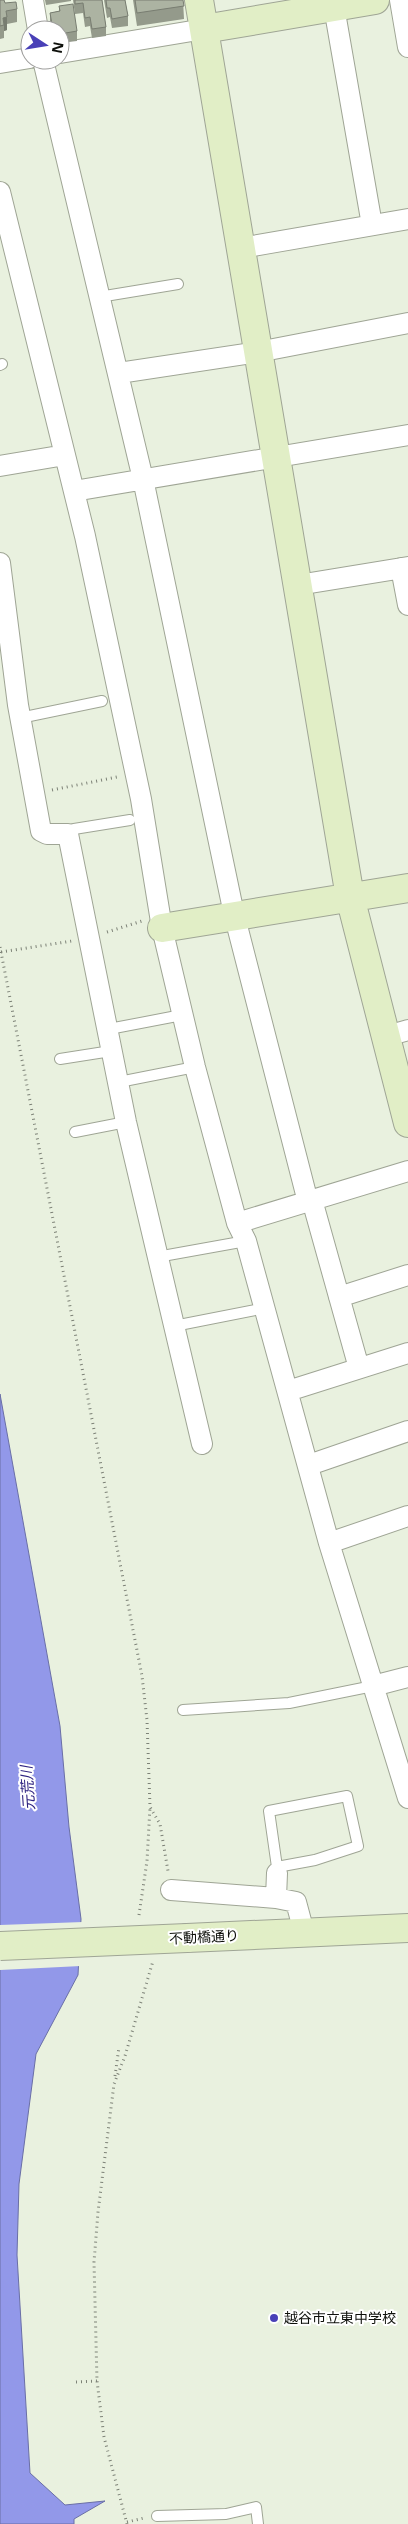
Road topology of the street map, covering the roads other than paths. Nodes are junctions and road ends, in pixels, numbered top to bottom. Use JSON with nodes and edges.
{"nodes":[{"id":1,"x":33,"y":0,"type":"edge"},
{"id":2,"x":199,"y":0,"type":"edge"},
{"id":3,"x":375,"y":0,"type":"edge"},
{"id":4,"x":400,"y":0,"type":"edge"},
{"id":5,"x":334,"y":7,"type":"junction"},
{"id":6,"x":36,"y":20,"type":"edge"},
{"id":7,"x":204,"y":29,"type":"junction"},
{"id":8,"x":408,"y":47,"type":"edge"},
{"id":9,"x":70,"y":51,"type":"edge"},
{"id":10,"x":20,"y":60,"type":"edge"},
{"id":11,"x":0,"y":63,"type":"edge"},
{"id":12,"x":45,"y":70,"type":"edge"},
{"id":13,"x":0,"y":192,"type":"edge"},
{"id":14,"x":408,"y":219,"type":"edge"},
{"id":15,"x":372,"y":225,"type":"junction"},
{"id":16,"x":241,"y":248,"type":"junction"},
{"id":17,"x":178,"y":284,"type":"dead end"},
{"id":18,"x":99,"y":297,"type":"junction"},
{"id":19,"x":408,"y":323,"type":"edge"},
{"id":20,"x":258,"y":352,"type":"junction"},
{"id":21,"x":119,"y":373,"type":"junction"},
{"id":22,"x":408,"y":435,"type":"edge"},
{"id":23,"x":65,"y":455,"type":"junction"},
{"id":24,"x":276,"y":457,"type":"junction"},
{"id":25,"x":0,"y":466,"type":"edge"},
{"id":26,"x":143,"y":479,"type":"junction"},
{"id":27,"x":74,"y":491,"type":"junction"},
{"id":28,"x":0,"y":562,"type":"edge"},
{"id":29,"x":404,"y":568,"type":"edge"},
{"id":30,"x":298,"y":585,"type":"junction"},
{"id":31,"x":408,"y":605,"type":"edge"},
{"id":32,"x":102,"y":701,"type":"dead end"},
{"id":33,"x":20,"y":718,"type":"junction"},
{"id":34,"x":130,"y":820,"type":"dead end"},
{"id":35,"x":66,"y":834,"type":"junction"},
{"id":36,"x":408,"y":888,"type":"edge"},
{"id":37,"x":350,"y":897,"type":"junction"},
{"id":38,"x":234,"y":914,"type":"junction"},
{"id":39,"x":162,"y":928,"type":"junction"},
{"id":40,"x":182,"y":1015,"type":"junction"},
{"id":41,"x":109,"y":1029,"type":"junction"},
{"id":42,"x":397,"y":1033,"type":"edge"},
{"id":43,"x":111,"y":1051,"type":"junction"},
{"id":44,"x":60,"y":1059,"type":"dead end"},
{"id":45,"x":195,"y":1067,"type":"junction"},
{"id":46,"x":119,"y":1082,"type":"junction"},
{"id":47,"x":126,"y":1122,"type":"junction"},
{"id":48,"x":408,"y":1122,"type":"edge"},
{"id":49,"x":75,"y":1132,"type":"dead end"},
{"id":50,"x":408,"y":1171,"type":"edge"},
{"id":51,"x":310,"y":1201,"type":"junction"},
{"id":52,"x":242,"y":1232,"type":"junction"},
{"id":53,"x":157,"y":1257,"type":"junction"},
{"id":54,"x":408,"y":1275,"type":"edge"},
{"id":55,"x":339,"y":1297,"type":"junction"},
{"id":56,"x":265,"y":1308,"type":"junction"},
{"id":57,"x":174,"y":1326,"type":"junction"},
{"id":58,"x":408,"y":1353,"type":"edge"},
{"id":59,"x":358,"y":1368,"type":"junction"},
{"id":60,"x":288,"y":1390,"type":"junction"},
{"id":61,"x":408,"y":1432,"type":"edge"},
{"id":62,"x":202,"y":1444,"type":"dead end"},
{"id":63,"x":309,"y":1465,"type":"junction"},
{"id":64,"x":408,"y":1516,"type":"edge"},
{"id":65,"x":329,"y":1542,"type":"junction"},
{"id":66,"x":408,"y":1678,"type":"edge"},
{"id":67,"x":373,"y":1686,"type":"junction"},
{"id":68,"x":183,"y":1710,"type":"dead end"},
{"id":69,"x":408,"y":1798,"type":"edge"},
{"id":70,"x":278,"y":1870,"type":"junction"},
{"id":71,"x":171,"y":1890,"type":"road end"},
{"id":72,"x":276,"y":1898,"type":"junction"},
{"id":73,"x":408,"y":1928,"type":"edge"},
{"id":74,"x":304,"y":1932,"type":"junction"},
{"id":75,"x":0,"y":1946,"type":"edge"},
{"id":76,"x":153,"y":2517,"type":"road end"},
{"id":77,"x":258,"y":2524,"type":"edge"}],
"edges":[{"from":1,"to":6,"type":"street"},
{"from":2,"to":7,"type":"street"},
{"from":3,"to":5,"type":"street"},
{"from":4,"to":8,"type":"street"},
{"from":5,"to":7,"type":"street"},
{"from":5,"to":15,"type":"street"},
{"from":7,"to":9,"type":"street"},
{"from":7,"to":16,"type":"street"},
{"from":10,"to":11,"type":"street"},
{"from":12,"to":18,"type":"street"},
{"from":13,"to":23,"type":"street"},
{"from":14,"to":15,"type":"street"},
{"from":15,"to":16,"type":"street"},
{"from":16,"to":20,"type":"street"},
{"from":17,"to":18,"type":"lane"},
{"from":18,"to":21,"type":"street"},
{"from":19,"to":20,"type":"street"},
{"from":20,"to":21,"type":"street"},
{"from":20,"to":24,"type":"street"},
{"from":21,"to":26,"type":"street"},
{"from":22,"to":24,"type":"street"},
{"from":23,"to":25,"type":"street"},
{"from":23,"to":27,"type":"street"},
{"from":24,"to":26,"type":"street"},
{"from":24,"to":30,"type":"street"},
{"from":26,"to":27,"type":"street"},
{"from":26,"to":38,"type":"street"},
{"from":27,"to":39,"type":"street"},
{"from":28,"to":33,"type":"street"},
{"from":29,"to":30,"type":"street"},
{"from":29,"to":31,"type":"street"},
{"from":30,"to":37,"type":"street"},
{"from":32,"to":33,"type":"lane"},
{"from":33,"to":35,"type":"street"},
{"from":34,"to":35,"type":"lane"},
{"from":35,"to":41,"type":"street"},
{"from":36,"to":37,"type":"street"},
{"from":37,"to":38,"type":"street"},
{"from":37,"to":42,"type":"street"},
{"from":38,"to":39,"type":"street"},
{"from":38,"to":51,"type":"street"},
{"from":39,"to":40,"type":"street"},
{"from":40,"to":41,"type":"lane"},
{"from":40,"to":45,"type":"street"},
{"from":41,"to":43,"type":"street"},
{"from":42,"to":48,"type":"street"},
{"from":43,"to":44,"type":"lane"},
{"from":43,"to":46,"type":"street"},
{"from":45,"to":46,"type":"lane"},
{"from":45,"to":52,"type":"street"},
{"from":46,"to":47,"type":"street"},
{"from":47,"to":49,"type":"lane"},
{"from":47,"to":53,"type":"street"},
{"from":50,"to":51,"type":"street"},
{"from":51,"to":52,"type":"street"},
{"from":51,"to":55,"type":"street"},
{"from":52,"to":53,"type":"lane"},
{"from":52,"to":56,"type":"street"},
{"from":53,"to":57,"type":"street"},
{"from":54,"to":55,"type":"street"},
{"from":55,"to":59,"type":"street"},
{"from":56,"to":57,"type":"lane"},
{"from":56,"to":60,"type":"street"},
{"from":57,"to":62,"type":"street"},
{"from":58,"to":59,"type":"street"},
{"from":59,"to":60,"type":"street"},
{"from":60,"to":63,"type":"street"},
{"from":61,"to":63,"type":"street"},
{"from":63,"to":65,"type":"street"},
{"from":64,"to":65,"type":"street"},
{"from":65,"to":67,"type":"street"},
{"from":66,"to":67,"type":"street"},
{"from":67,"to":68,"type":"lane"},
{"from":67,"to":69,"type":"street"},
{"from":70,"to":70,"type":"lane"},
{"from":70,"to":72,"type":"street"},
{"from":71,"to":72,"type":"street"},
{"from":72,"to":74,"type":"street"},
{"from":73,"to":74,"type":"street","name":"不動橋通り"},
{"from":74,"to":75,"type":"street","name":"不動橋通り","bridge":true},
{"from":76,"to":77,"type":"lane"}]}
